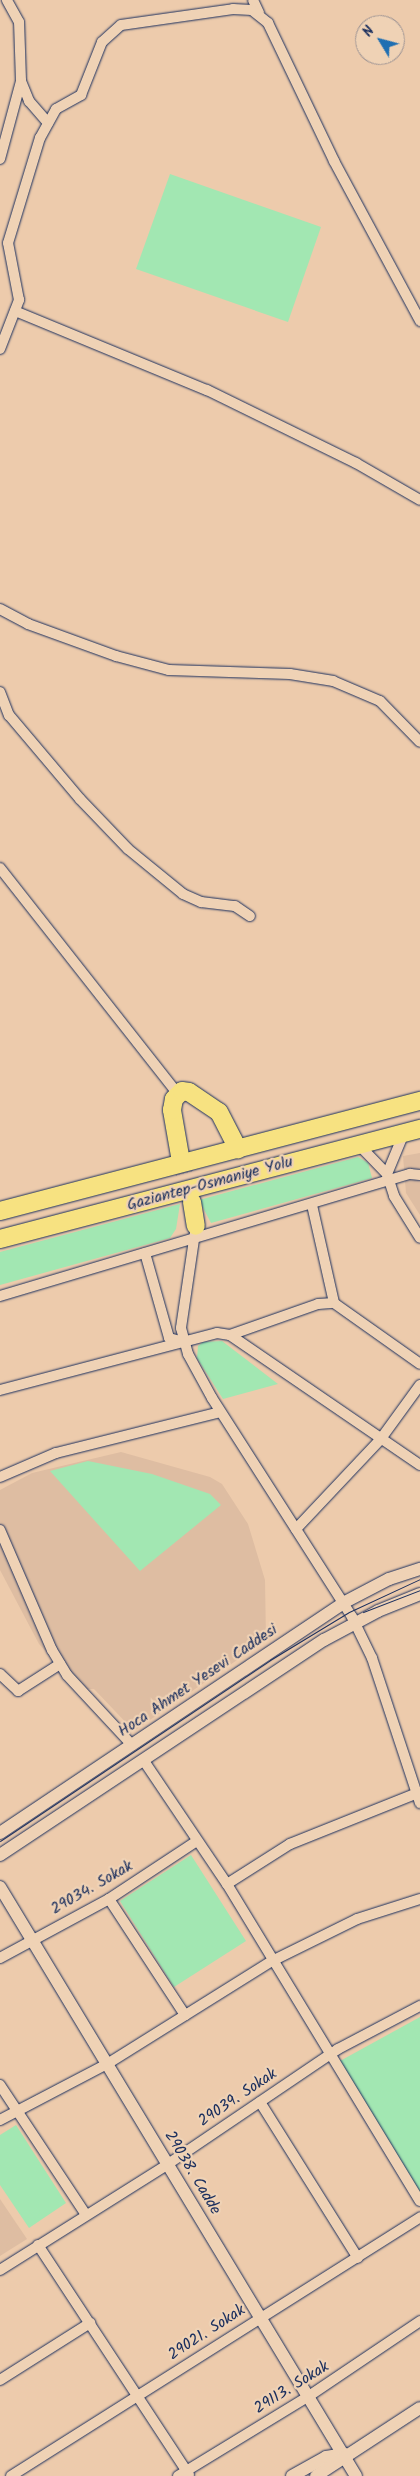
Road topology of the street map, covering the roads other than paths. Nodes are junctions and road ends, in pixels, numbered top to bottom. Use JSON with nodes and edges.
{"nodes":[{"id":1,"x":7,"y":0,"type":"edge"},
{"id":2,"x":253,"y":0,"type":"edge"},
{"id":3,"x":259,"y":13,"type":"junction"},
{"id":4,"x":21,"y":81,"type":"junction"},
{"id":5,"x":48,"y":123,"type":"junction"},
{"id":6,"x":0,"y":159,"type":"edge"},
{"id":7,"x":0,"y":232,"type":"edge"},
{"id":8,"x":8,"y":244,"type":"junction"},
{"id":9,"x":15,"y":311,"type":"junction"},
{"id":10,"x":420,"y":321,"type":"edge"},
{"id":11,"x":0,"y":349,"type":"edge"},
{"id":12,"x":420,"y":500,"type":"edge"},
{"id":13,"x":0,"y":609,"type":"edge"},
{"id":14,"x":0,"y":692,"type":"edge"},
{"id":15,"x":420,"y":742,"type":"edge"},
{"id":16,"x":0,"y":868,"type":"edge"},
{"id":17,"x":250,"y":916,"type":"dead end"},
{"id":18,"x":177,"y":1093,"type":"junction"},
{"id":19,"x":420,"y":1101,"type":"edge"},
{"id":20,"x":412,"y":1131,"type":"edge"},
{"id":21,"x":359,"y":1145,"type":"junction"},
{"id":22,"x":238,"y":1149,"type":"junction"},
{"id":23,"x":180,"y":1156,"type":"tunnel mouth"},
{"id":24,"x":420,"y":1175,"type":"edge"},
{"id":25,"x":388,"y":1178,"type":"junction"},
{"id":26,"x":192,"y":1202,"type":"tunnel mouth"},
{"id":27,"x":312,"y":1205,"type":"junction"},
{"id":28,"x":0,"y":1211,"type":"edge"},
{"id":29,"x":195,"y":1232,"type":"junction"},
{"id":30,"x":420,"y":1238,"type":"edge"},
{"id":31,"x":0,"y":1239,"type":"edge"},
{"id":32,"x":145,"y":1253,"type":"junction"},
{"id":33,"x":0,"y":1296,"type":"edge"},
{"id":34,"x":334,"y":1303,"type":"junction"},
{"id":35,"x":230,"y":1335,"type":"junction"},
{"id":36,"x":185,"y":1342,"type":"junction"},
{"id":37,"x":420,"y":1364,"type":"edge"},
{"id":38,"x":420,"y":1385,"type":"edge"},
{"id":39,"x":0,"y":1390,"type":"edge"},
{"id":40,"x":220,"y":1412,"type":"junction"},
{"id":41,"x":380,"y":1440,"type":"junction"},
{"id":42,"x":420,"y":1465,"type":"edge"},
{"id":43,"x":0,"y":1477,"type":"edge"},
{"id":44,"x":296,"y":1529,"type":"junction"},
{"id":45,"x":0,"y":1530,"type":"edge"},
{"id":46,"x":420,"y":1568,"type":"edge"},
{"id":47,"x":420,"y":1594,"type":"edge"},
{"id":48,"x":343,"y":1603,"type":"junction"},
{"id":49,"x":355,"y":1622,"type":"junction"},
{"id":50,"x":60,"y":1664,"type":"junction"},
{"id":51,"x":0,"y":1674,"type":"edge"},
{"id":52,"x":132,"y":1745,"type":"junction"},
{"id":53,"x":144,"y":1761,"type":"junction"},
{"id":54,"x":419,"y":1796,"type":"edge"},
{"id":55,"x":0,"y":1833,"type":"edge"},
{"id":56,"x":197,"y":1841,"type":"junction"},
{"id":57,"x":0,"y":1855,"type":"edge"},
{"id":58,"x":227,"y":1884,"type":"junction"},
{"id":59,"x":0,"y":1888,"type":"edge"},
{"id":60,"x":109,"y":1899,"type":"junction"},
{"id":61,"x":420,"y":1899,"type":"edge"},
{"id":62,"x":31,"y":1940,"type":"junction"},
{"id":63,"x":0,"y":1958,"type":"edge"},
{"id":64,"x":272,"y":1961,"type":"junction"},
{"id":65,"x":420,"y":2006,"type":"edge"},
{"id":66,"x":185,"y":2015,"type":"junction"},
{"id":67,"x":330,"y":2055,"type":"junction"},
{"id":68,"x":107,"y":2064,"type":"junction"},
{"id":69,"x":0,"y":2085,"type":"edge"},
{"id":70,"x":260,"y":2102,"type":"junction"},
{"id":71,"x":17,"y":2111,"type":"junction"},
{"id":72,"x":0,"y":2120,"type":"edge"},
{"id":73,"x":168,"y":2164,"type":"junction"},
{"id":74,"x":420,"y":2201,"type":"edge"},
{"id":75,"x":86,"y":2215,"type":"junction"},
{"id":76,"x":420,"y":2217,"type":"edge"},
{"id":77,"x":38,"y":2245,"type":"junction"},
{"id":78,"x":358,"y":2258,"type":"junction"},
{"id":79,"x":0,"y":2270,"type":"edge"},
{"id":80,"x":260,"y":2316,"type":"junction"},
{"id":81,"x":420,"y":2321,"type":"edge"},
{"id":82,"x":90,"y":2323,"type":"junction"},
{"id":83,"x":0,"y":2380,"type":"edge"},
{"id":84,"x":138,"y":2396,"type":"junction"},
{"id":85,"x":309,"y":2396,"type":"junction"},
{"id":86,"x":420,"y":2408,"type":"edge"},
{"id":87,"x":345,"y":2454,"type":"junction"},
{"id":88,"x":185,"y":2474,"type":"edge"},
{"id":89,"x":11,"y":2476,"type":"edge"},
{"id":90,"x":292,"y":2476,"type":"edge"},
{"id":91,"x":316,"y":2476,"type":"edge"},
{"id":92,"x":356,"y":2476,"type":"edge"}],
"edges":[{"from":1,"to":4,"type":"street"},
{"from":2,"to":3,"type":"street"},
{"from":3,"to":5,"type":"street"},
{"from":3,"to":10,"type":"street"},
{"from":4,"to":5,"type":"street"},
{"from":4,"to":6,"type":"street"},
{"from":5,"to":8,"type":"street"},
{"from":7,"to":8,"type":"street"},
{"from":8,"to":9,"type":"street"},
{"from":9,"to":11,"type":"street"},
{"from":9,"to":12,"type":"street"},
{"from":13,"to":15,"type":"street"},
{"from":14,"to":17,"type":"street"},
{"from":16,"to":18,"type":"street"},
{"from":18,"to":22,"type":"highway"},
{"from":18,"to":23,"type":"highway"},
{"from":19,"to":22,"type":"highway","name":"Gaziantep-Osmaniye Yolu"},
{"from":20,"to":21,"type":"highway","name":"Gaziantep-Osmaniye Yolu"},
{"from":20,"to":25,"type":"street"},
{"from":21,"to":25,"type":"street"},
{"from":21,"to":31,"type":"highway","name":"Gaziantep-Osmaniye Yolu"},
{"from":22,"to":28,"type":"highway","name":"Gaziantep-Osmaniye Yolu"},
{"from":24,"to":25,"type":"street"},
{"from":25,"to":27,"type":"street"},
{"from":25,"to":30,"type":"street"},
{"from":26,"to":29,"type":"highway"},
{"from":27,"to":29,"type":"street"},
{"from":27,"to":34,"type":"street"},
{"from":29,"to":32,"type":"street"},
{"from":29,"to":36,"type":"street"},
{"from":32,"to":33,"type":"street"},
{"from":32,"to":36,"type":"street"},
{"from":34,"to":35,"type":"street"},
{"from":34,"to":37,"type":"street"},
{"from":35,"to":36,"type":"street"},
{"from":35,"to":41,"type":"street"},
{"from":36,"to":39,"type":"street"},
{"from":36,"to":40,"type":"street"},
{"from":38,"to":41,"type":"street"},
{"from":40,"to":43,"type":"street"},
{"from":40,"to":44,"type":"street"},
{"from":41,"to":42,"type":"street"},
{"from":41,"to":44,"type":"street"},
{"from":44,"to":48,"type":"street"},
{"from":45,"to":50,"type":"street"},
{"from":46,"to":48,"type":"street","name":"Hoca Ahmet Yesevi Caddesi"},
{"from":47,"to":49,"type":"street"},
{"from":48,"to":49,"type":"street"},
{"from":48,"to":52,"type":"street","name":"Hoca Ahmet Yesevi Caddesi"},
{"from":49,"to":53,"type":"street"},
{"from":49,"to":54,"type":"street"},
{"from":50,"to":51,"type":"street"},
{"from":50,"to":52,"type":"street"},
{"from":52,"to":55,"type":"street","name":"Hoca Ahmet Yesevi Caddesi"},
{"from":53,"to":56,"type":"street"},
{"from":53,"to":57,"type":"street"},
{"from":54,"to":58,"type":"street"},
{"from":56,"to":58,"type":"street"},
{"from":56,"to":60,"type":"street","name":"29034. Sokak"},
{"from":58,"to":64,"type":"street"},
{"from":59,"to":62,"type":"street","name":"29038. Cadde"},
{"from":60,"to":62,"type":"street","name":"29034. Sokak"},
{"from":60,"to":66,"type":"street"},
{"from":61,"to":64,"type":"street"},
{"from":62,"to":63,"type":"street","name":"29034. Sokak"},
{"from":62,"to":68,"type":"street","name":"29038. Cadde"},
{"from":64,"to":66,"type":"street"},
{"from":64,"to":67,"type":"street"},
{"from":65,"to":67,"type":"street","name":"29039. Sokak"},
{"from":66,"to":68,"type":"street"},
{"from":67,"to":70,"type":"street","name":"29039. Sokak"},
{"from":67,"to":74,"type":"street"},
{"from":68,"to":71,"type":"street"},
{"from":68,"to":73,"type":"street","name":"29038. Cadde"},
{"from":69,"to":71,"type":"street"},
{"from":70,"to":73,"type":"street","name":"29039. Sokak"},
{"from":70,"to":78,"type":"street"},
{"from":71,"to":72,"type":"street"},
{"from":71,"to":75,"type":"street"},
{"from":73,"to":75,"type":"street","name":"29039. Sokak"},
{"from":73,"to":80,"type":"street","name":"29038. Cadde"},
{"from":75,"to":77,"type":"street","name":"29039. Sokak"},
{"from":76,"to":78,"type":"street","name":"29021. Sokak"},
{"from":77,"to":79,"type":"street","name":"29039. Sokak"},
{"from":77,"to":82,"type":"street"},
{"from":78,"to":80,"type":"street","name":"29021. Sokak"},
{"from":80,"to":84,"type":"street","name":"29021. Sokak"},
{"from":80,"to":85,"type":"street","name":"29038. Cadde"},
{"from":81,"to":85,"type":"street","name":"29113. Sokak"},
{"from":82,"to":83,"type":"street"},
{"from":82,"to":84,"type":"street"},
{"from":84,"to":88,"type":"street"},
{"from":84,"to":89,"type":"street","name":"29021. Sokak"},
{"from":85,"to":87,"type":"street","name":"29038. Cadde"},
{"from":85,"to":88,"type":"street","name":"29113. Sokak"},
{"from":86,"to":87,"type":"street"},
{"from":87,"to":90,"type":"street"},
{"from":87,"to":91,"type":"street"},
{"from":87,"to":92,"type":"street","name":"29038. Cadde"}]}
